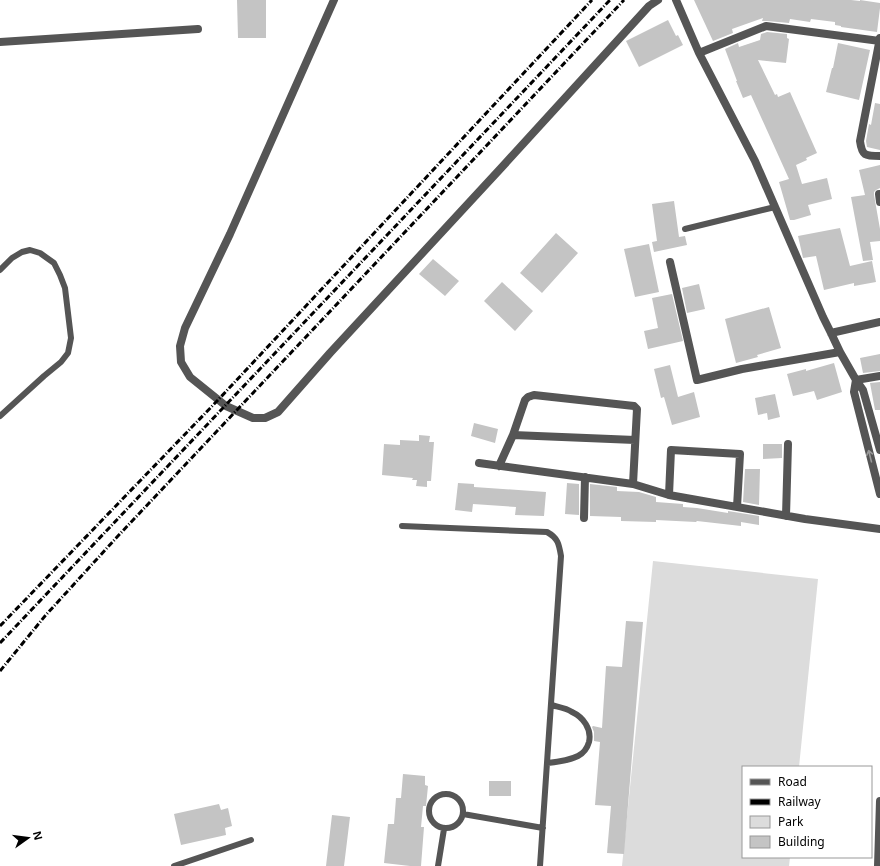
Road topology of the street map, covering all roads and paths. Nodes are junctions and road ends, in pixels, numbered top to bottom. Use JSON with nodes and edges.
{"nodes":[{"id":1,"x":334,"y":0,"type":"edge"},
{"id":2,"x":658,"y":0,"type":"edge"},
{"id":3,"x":676,"y":0,"type":"edge"},
{"id":4,"x":198,"y":29,"type":"dead end"},
{"id":5,"x":880,"y":40,"type":"edge"},
{"id":6,"x":0,"y":42,"type":"edge"},
{"id":7,"x":699,"y":53,"type":"junction"},
{"id":8,"x":880,"y":156,"type":"edge"},
{"id":9,"x":880,"y":194,"type":"edge"},
{"id":10,"x":880,"y":202,"type":"edge"},
{"id":11,"x":775,"y":208,"type":"junction"},
{"id":12,"x":685,"y":229,"type":"dead end"},
{"id":13,"x":670,"y":262,"type":"dead end"},
{"id":14,"x":0,"y":270,"type":"edge"},
{"id":15,"x":880,"y":322,"type":"edge"},
{"id":16,"x":831,"y":333,"type":"junction"},
{"id":17,"x":840,"y":352,"type":"junction"},
{"id":18,"x":880,"y":376,"type":"edge"},
{"id":19,"x":856,"y":380,"type":"junction"},
{"id":20,"x":0,"y":416,"type":"edge"},
{"id":21,"x":513,"y":435,"type":"junction"},
{"id":22,"x":635,"y":440,"type":"junction"},
{"id":23,"x":788,"y":444,"type":"dead end"},
{"id":24,"x":880,"y":450,"type":"edge"},
{"id":25,"x":479,"y":463,"type":"dead end"},
{"id":26,"x":499,"y":466,"type":"junction"},
{"id":27,"x":585,"y":477,"type":"junction"},
{"id":28,"x":633,"y":484,"type":"junction"},
{"id":29,"x":880,"y":494,"type":"edge"},
{"id":30,"x":669,"y":495,"type":"junction"},
{"id":31,"x":737,"y":507,"type":"junction"},
{"id":32,"x":786,"y":516,"type":"junction"},
{"id":33,"x":584,"y":518,"type":"dead end"},
{"id":34,"x":402,"y":526,"type":"dead end"},
{"id":35,"x":880,"y":529,"type":"edge"},
{"id":36,"x":551,"y":705,"type":"junction"},
{"id":37,"x":547,"y":763,"type":"junction"},
{"id":38,"x":880,"y":801,"type":"edge"},
{"id":39,"x":463,"y":814,"type":"junction"},
{"id":40,"x":542,"y":828,"type":"junction"},
{"id":41,"x":444,"y":829,"type":"junction"},
{"id":42,"x":880,"y":832,"type":"edge"},
{"id":43,"x":251,"y":840,"type":"dead end"},
{"id":44,"x":174,"y":866,"type":"edge"},
{"id":45,"x":438,"y":866,"type":"edge"},
{"id":46,"x":540,"y":866,"type":"edge"},
{"id":47,"x":878,"y":866,"type":"edge"}],
"edges":[{"from":1,"to":2,"type":"street"},
{"from":3,"to":7,"type":"street"},
{"from":4,"to":6,"type":"street"},
{"from":5,"to":7,"type":"street"},
{"from":5,"to":8,"type":"street"},
{"from":7,"to":11,"type":"street"},
{"from":9,"to":10,"type":"street"},
{"from":11,"to":12,"type":"lane"},
{"from":11,"to":16,"type":"street"},
{"from":13,"to":17,"type":"street"},
{"from":14,"to":20,"type":"lane"},
{"from":15,"to":16,"type":"street"},
{"from":16,"to":17,"type":"street"},
{"from":17,"to":19,"type":"street"},
{"from":18,"to":19,"type":"street"},
{"from":19,"to":24,"type":"street"},
{"from":29,"to":19,"type":"street","one_way":true},
{"from":21,"to":22,"type":"street"},
{"from":21,"to":22,"type":"street"},
{"from":21,"to":26,"type":"street"},
{"from":22,"to":28,"type":"street"},
{"from":23,"to":32,"type":"street"},
{"from":25,"to":26,"type":"street"},
{"from":26,"to":27,"type":"street"},
{"from":27,"to":28,"type":"street"},
{"from":27,"to":33,"type":"street"},
{"from":28,"to":30,"type":"street"},
{"from":30,"to":31,"type":"street"},
{"from":30,"to":31,"type":"street"},
{"from":31,"to":32,"type":"street"},
{"from":32,"to":35,"type":"street"},
{"from":34,"to":36,"type":"lane"},
{"from":36,"to":37,"type":"lane"},
{"from":36,"to":37,"type":"lane"},
{"from":37,"to":40,"type":"lane"},
{"from":38,"to":42,"type":"street"},
{"from":39,"to":40,"type":"lane"},
{"from":39,"to":41,"type":"lane"},
{"from":39,"to":41,"type":"lane"},
{"from":40,"to":46,"type":"lane"},
{"from":41,"to":45,"type":"lane"},
{"from":42,"to":47,"type":"street"},
{"from":43,"to":44,"type":"lane"}]}
